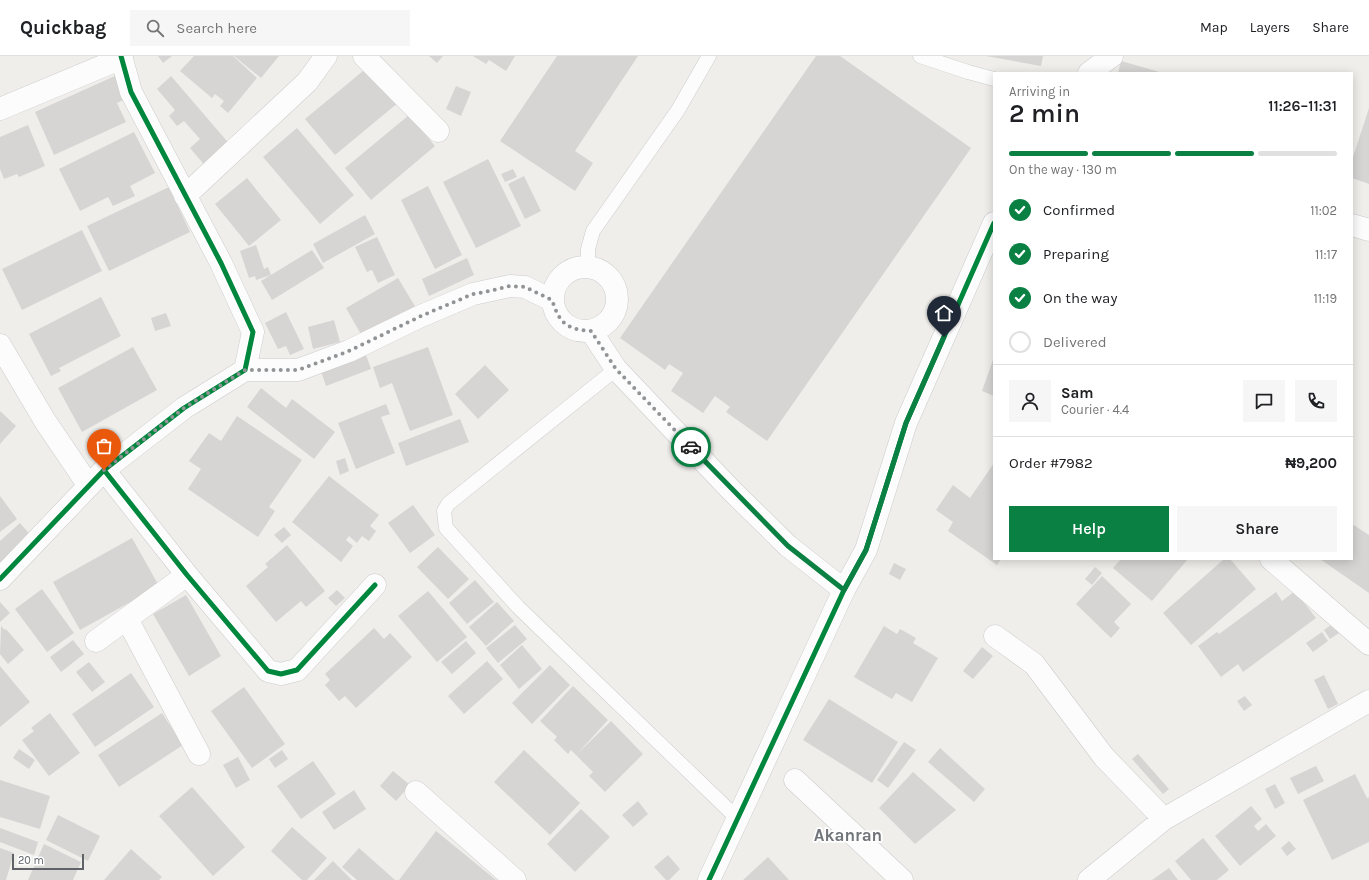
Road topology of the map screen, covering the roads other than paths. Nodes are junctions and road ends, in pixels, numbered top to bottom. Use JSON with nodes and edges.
{"nodes":[{"id":1,"x":326,"y":56,"type":"edge"},
{"id":2,"x":364,"y":56,"type":"edge"},
{"id":3,"x":709,"y":56,"type":"edge"},
{"id":4,"x":920,"y":56,"type":"edge"},
{"id":5,"x":1112,"y":56,"type":"edge"},
{"id":6,"x":121,"y":57,"type":"edge"},
{"id":7,"x":1090,"y":72,"type":"edge"},
{"id":8,"x":993,"y":79,"type":"edge"},
{"id":9,"x":0,"y":109,"type":"edge"},
{"id":10,"x":438,"y":131,"type":"dead end"},
{"id":11,"x":185,"y":196,"type":"junction"},
{"id":12,"x":993,"y":225,"type":"edge"},
{"id":13,"x":1353,"y":225,"type":"edge"},
{"id":14,"x":1369,"y":230,"type":"edge"},
{"id":15,"x":588,"y":266,"type":"junction"},
{"id":16,"x":552,"y":300,"type":"junction"},
{"id":17,"x":591,"y":331,"type":"junction"},
{"id":18,"x":0,"y":345,"type":"edge"},
{"id":19,"x":616,"y":369,"type":"junction"},
{"id":20,"x":245,"y":370,"type":"junction"},
{"id":21,"x":104,"y":470,"type":"junction"},
{"id":22,"x":89,"y":486,"type":"junction"},
{"id":23,"x":1272,"y":560,"type":"edge"},
{"id":24,"x":187,"y":575,"type":"junction"},
{"id":25,"x":0,"y":579,"type":"edge"},
{"id":26,"x":375,"y":585,"type":"dead end"},
{"id":27,"x":844,"y":590,"type":"junction"},
{"id":28,"x":127,"y":619,"type":"junction"},
{"id":29,"x":995,"y":636,"type":"dead end"},
{"id":30,"x":96,"y":641,"type":"dead end"},
{"id":31,"x":1369,"y":644,"type":"edge"},
{"id":32,"x":1369,"y":701,"type":"edge"},
{"id":33,"x":199,"y":754,"type":"dead end"},
{"id":34,"x":795,"y":780,"type":"dead end"},
{"id":35,"x":416,"y":792,"type":"dead end"},
{"id":36,"x":737,"y":818,"type":"junction"},
{"id":37,"x":1164,"y":819,"type":"junction"},
{"id":38,"x":1097,"y":878,"type":"edge"},
{"id":39,"x":515,"y":880,"type":"edge"},
{"id":40,"x":709,"y":880,"type":"edge"},
{"id":41,"x":902,"y":880,"type":"edge"}],
"edges":[{"from":1,"to":11,"type":"street"},
{"from":2,"to":10,"type":"street"},
{"from":3,"to":15,"type":"lane"},
{"from":4,"to":8,"type":"lane"},
{"from":5,"to":7,"type":"street"},
{"from":6,"to":9,"type":"street"},
{"from":6,"to":11,"type":"street"},
{"from":11,"to":20,"type":"street"},
{"from":12,"to":27,"type":"street"},
{"from":13,"to":14,"type":"street"},
{"from":15,"to":16,"type":"street"},
{"from":15,"to":17,"type":"street"},
{"from":16,"to":17,"type":"street"},
{"from":16,"to":20,"type":"street"},
{"from":17,"to":19,"type":"street"},
{"from":18,"to":22,"type":"street"},
{"from":19,"to":27,"type":"street"},
{"from":19,"to":36,"type":"lane"},
{"from":20,"to":21,"type":"street"},
{"from":21,"to":22,"type":"street"},
{"from":21,"to":24,"type":"street"},
{"from":22,"to":25,"type":"street"},
{"from":23,"to":31,"type":"street"},
{"from":24,"to":26,"type":"street"},
{"from":24,"to":28,"type":"street"},
{"from":27,"to":36,"type":"street"},
{"from":28,"to":30,"type":"street"},
{"from":28,"to":33,"type":"street"},
{"from":29,"to":37,"type":"street"},
{"from":32,"to":37,"type":"street"},
{"from":34,"to":41,"type":"street"},
{"from":35,"to":39,"type":"street"},
{"from":36,"to":40,"type":"street"},
{"from":37,"to":38,"type":"street"}]}
